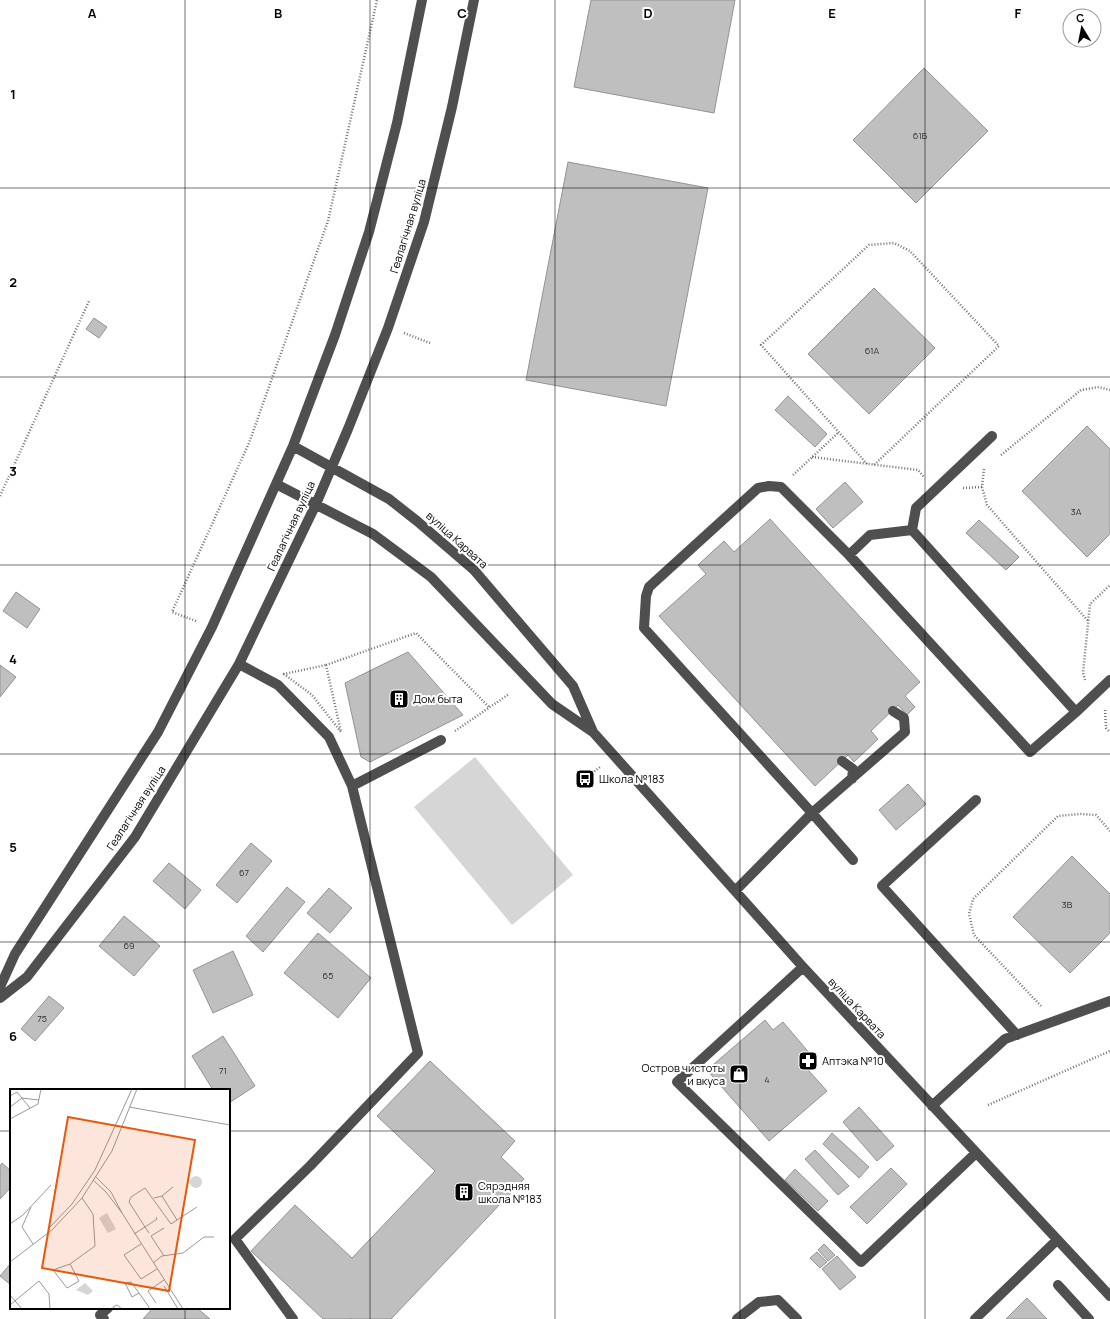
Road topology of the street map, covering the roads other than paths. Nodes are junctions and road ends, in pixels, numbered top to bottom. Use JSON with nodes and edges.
{"nodes":[{"id":1,"x":422,"y":0,"type":"edge"},
{"id":2,"x":474,"y":0,"type":"edge"},
{"id":3,"x":992,"y":436,"type":"dead end"},
{"id":4,"x":293,"y":446,"type":"junction"},
{"id":5,"x":332,"y":467,"type":"junction"},
{"id":6,"x":276,"y":484,"type":"junction"},
{"id":7,"x":316,"y":504,"type":"junction"},
{"id":8,"x":912,"y":530,"type":"junction"},
{"id":9,"x":848,"y":555,"type":"junction"},
{"id":10,"x":239,"y":664,"type":"junction"},
{"id":11,"x":1110,"y":680,"type":"edge"},
{"id":12,"x":893,"y":711,"type":"dead end"},
{"id":13,"x":1076,"y":712,"type":"junction"},
{"id":14,"x":593,"y":732,"type":"junction"},
{"id":15,"x":441,"y":740,"type":"road end"},
{"id":16,"x":842,"y":761,"type":"dead end"},
{"id":17,"x":852,"y":780,"type":"junction"},
{"id":18,"x":352,"y":786,"type":"junction"},
{"id":19,"x":976,"y":800,"type":"dead end"},
{"id":20,"x":812,"y":812,"type":"junction"},
{"id":21,"x":853,"y":860,"type":"dead end"},
{"id":22,"x":735,"y":891,"type":"junction"},
{"id":23,"x":803,"y":967,"type":"junction"},
{"id":24,"x":0,"y":987,"type":"edge"},
{"id":25,"x":0,"y":998,"type":"edge"},
{"id":26,"x":1110,"y":1001,"type":"edge"},
{"id":27,"x":1017,"y":1035,"type":"junction"},
{"id":28,"x":932,"y":1106,"type":"junction"},
{"id":29,"x":976,"y":1152,"type":"junction"},
{"id":30,"x":232,"y":1240,"type":"edge"},
{"id":31,"x":1057,"y":1240,"type":"junction"},
{"id":32,"x":1058,"y":1285,"type":"dead end"},
{"id":33,"x":1110,"y":1296,"type":"edge"},
{"id":34,"x":107,"y":1309,"type":"edge"},
{"id":35,"x":104,"y":1319,"type":"edge"},
{"id":36,"x":293,"y":1319,"type":"edge"},
{"id":37,"x":737,"y":1319,"type":"edge"},
{"id":38,"x":797,"y":1319,"type":"edge"},
{"id":39,"x":975,"y":1319,"type":"edge"},
{"id":40,"x":1089,"y":1319,"type":"edge"}],
"edges":[{"from":1,"to":4,"type":"street","name":"Геалагічная вуліца"},
{"from":2,"to":5,"type":"street","name":"Геалагічная вуліца"},
{"from":3,"to":8,"type":"street"},
{"from":4,"to":5,"type":"street","name":"вуліца Карвата"},
{"from":4,"to":6,"type":"street","name":"Геалагічная вуліца"},
{"from":5,"to":7,"type":"street","name":"Геалагічная вуліца"},
{"from":5,"to":14,"type":"street","name":"вуліца Карвата"},
{"from":6,"to":7,"type":"street","name":"вуліца Карвата"},
{"from":6,"to":24,"type":"street","name":"Геалагічная вуліца"},
{"from":7,"to":10,"type":"street","name":"Геалагічная вуліца"},
{"from":7,"to":14,"type":"street","name":"вуліца Карвата"},
{"from":8,"to":9,"type":"street"},
{"from":8,"to":13,"type":"street"},
{"from":9,"to":13,"type":"street"},
{"from":9,"to":20,"type":"street"},
{"from":10,"to":18,"type":"street"},
{"from":10,"to":25,"type":"street","name":"Геалагічная вуліца"},
{"from":11,"to":13,"type":"street"},
{"from":12,"to":17,"type":"street"},
{"from":14,"to":22,"type":"street","name":"вуліца Карвата"},
{"from":15,"to":18,"type":"street"},
{"from":16,"to":17,"type":"street"},
{"from":17,"to":20,"type":"street"},
{"from":18,"to":30,"type":"street"},
{"from":19,"to":27,"type":"street"},
{"from":20,"to":21,"type":"street"},
{"from":20,"to":22,"type":"street"},
{"from":22,"to":23,"type":"street","name":"вуліца Карвата"},
{"from":23,"to":28,"type":"street","name":"вуліца Карвата"},
{"from":23,"to":29,"type":"street"},
{"from":26,"to":27,"type":"street"},
{"from":27,"to":28,"type":"street"},
{"from":28,"to":29,"type":"street","name":"вуліца Карвата"},
{"from":29,"to":31,"type":"street","name":"вуліца Карвата"},
{"from":30,"to":36,"type":"street"},
{"from":31,"to":33,"type":"street","name":"вуліца Карвата"},
{"from":31,"to":39,"type":"street"},
{"from":32,"to":40,"type":"street"},
{"from":34,"to":35,"type":"street"},
{"from":37,"to":38,"type":"street"}]}
